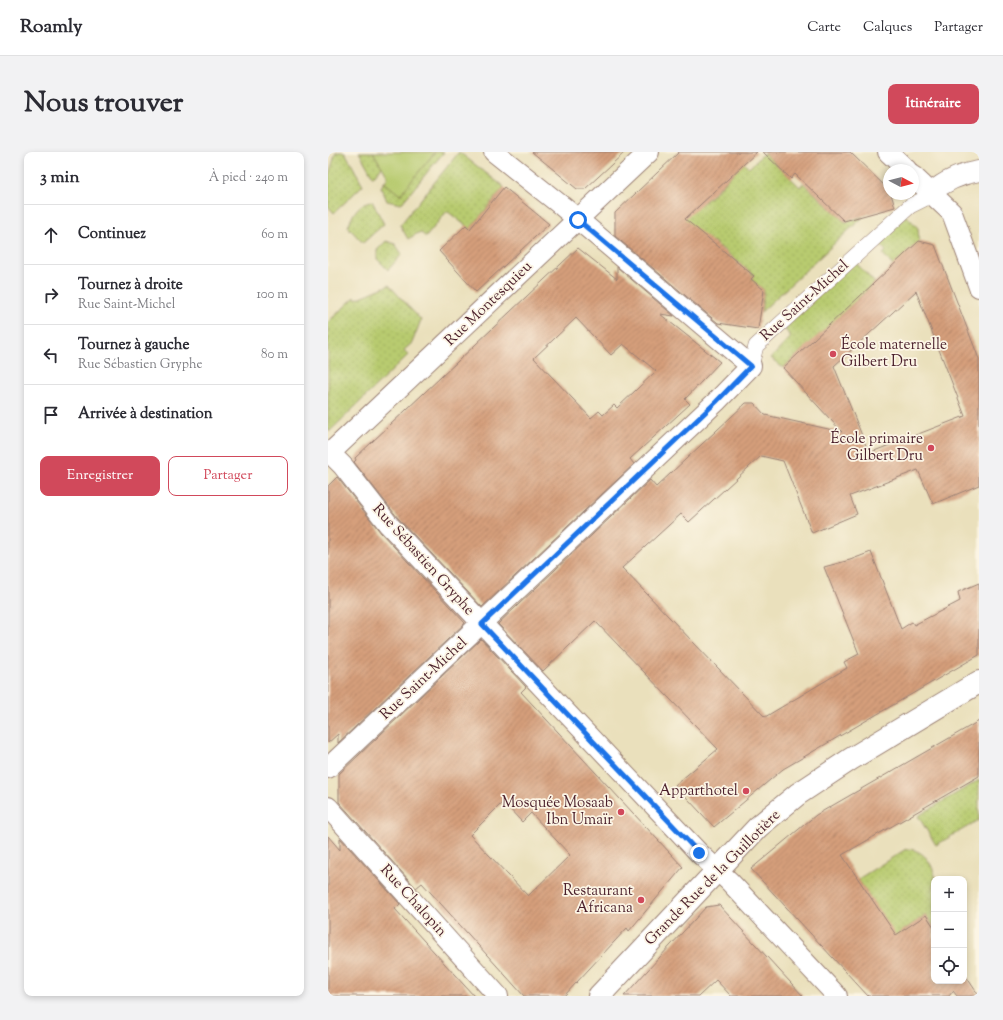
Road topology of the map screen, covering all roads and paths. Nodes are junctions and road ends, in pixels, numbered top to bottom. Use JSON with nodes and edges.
{"nodes":[{"id":1,"x":494,"y":152,"type":"edge"},
{"id":2,"x":649,"y":152,"type":"edge"},
{"id":3,"x":888,"y":152,"type":"edge"},
{"id":4,"x":901,"y":164,"type":"edge"},
{"id":5,"x":979,"y":171,"type":"edge"},
{"id":6,"x":919,"y":182,"type":"edge"},
{"id":7,"x":931,"y":193,"type":"junction"},
{"id":8,"x":578,"y":220,"type":"junction"},
{"id":9,"x":979,"y":287,"type":"edge"},
{"id":10,"x":751,"y":366,"type":"junction"},
{"id":11,"x":329,"y":453,"type":"edge"},
{"id":12,"x":482,"y":624,"type":"junction"},
{"id":13,"x":979,"y":682,"type":"edge"},
{"id":14,"x":328,"y":768,"type":"edge"},
{"id":15,"x":328,"y":807,"type":"edge"},
{"id":16,"x":717,"y":870,"type":"junction"},
{"id":17,"x":498,"y":996,"type":"edge"},
{"id":18,"x":599,"y":996,"type":"edge"},
{"id":19,"x":837,"y":996,"type":"edge"}],
"edges":[{"from":1,"to":8,"type":"street"},
{"from":2,"to":8,"type":"street","name":"Rue Montesquieu"},
{"from":3,"to":4,"type":"street"},
{"from":5,"to":7,"type":"street"},
{"from":6,"to":7,"type":"street"},
{"from":7,"to":9,"type":"street"},
{"from":7,"to":10,"type":"street","name":"Rue Saint-Michel"},
{"from":8,"to":10,"type":"street"},
{"from":8,"to":11,"type":"street","name":"Rue Montesquieu"},
{"from":10,"to":12,"type":"street","name":"Rue Saint-Michel"},
{"from":11,"to":12,"type":"street","name":"Rue Sébastien Gryphe"},
{"from":12,"to":14,"type":"street","name":"Rue Saint-Michel"},
{"from":12,"to":16,"type":"street","name":"Rue Sébastien Gryphe"},
{"from":13,"to":16,"type":"main road","name":"Grande Rue de la Guillotière"},
{"from":15,"to":17,"type":"street","name":"Rue Chalopin"},
{"from":16,"to":18,"type":"main road","name":"Grande Rue de la Guillotière"},
{"from":16,"to":19,"type":"street","name":"Rue Sébastien Gryphe"}]}
